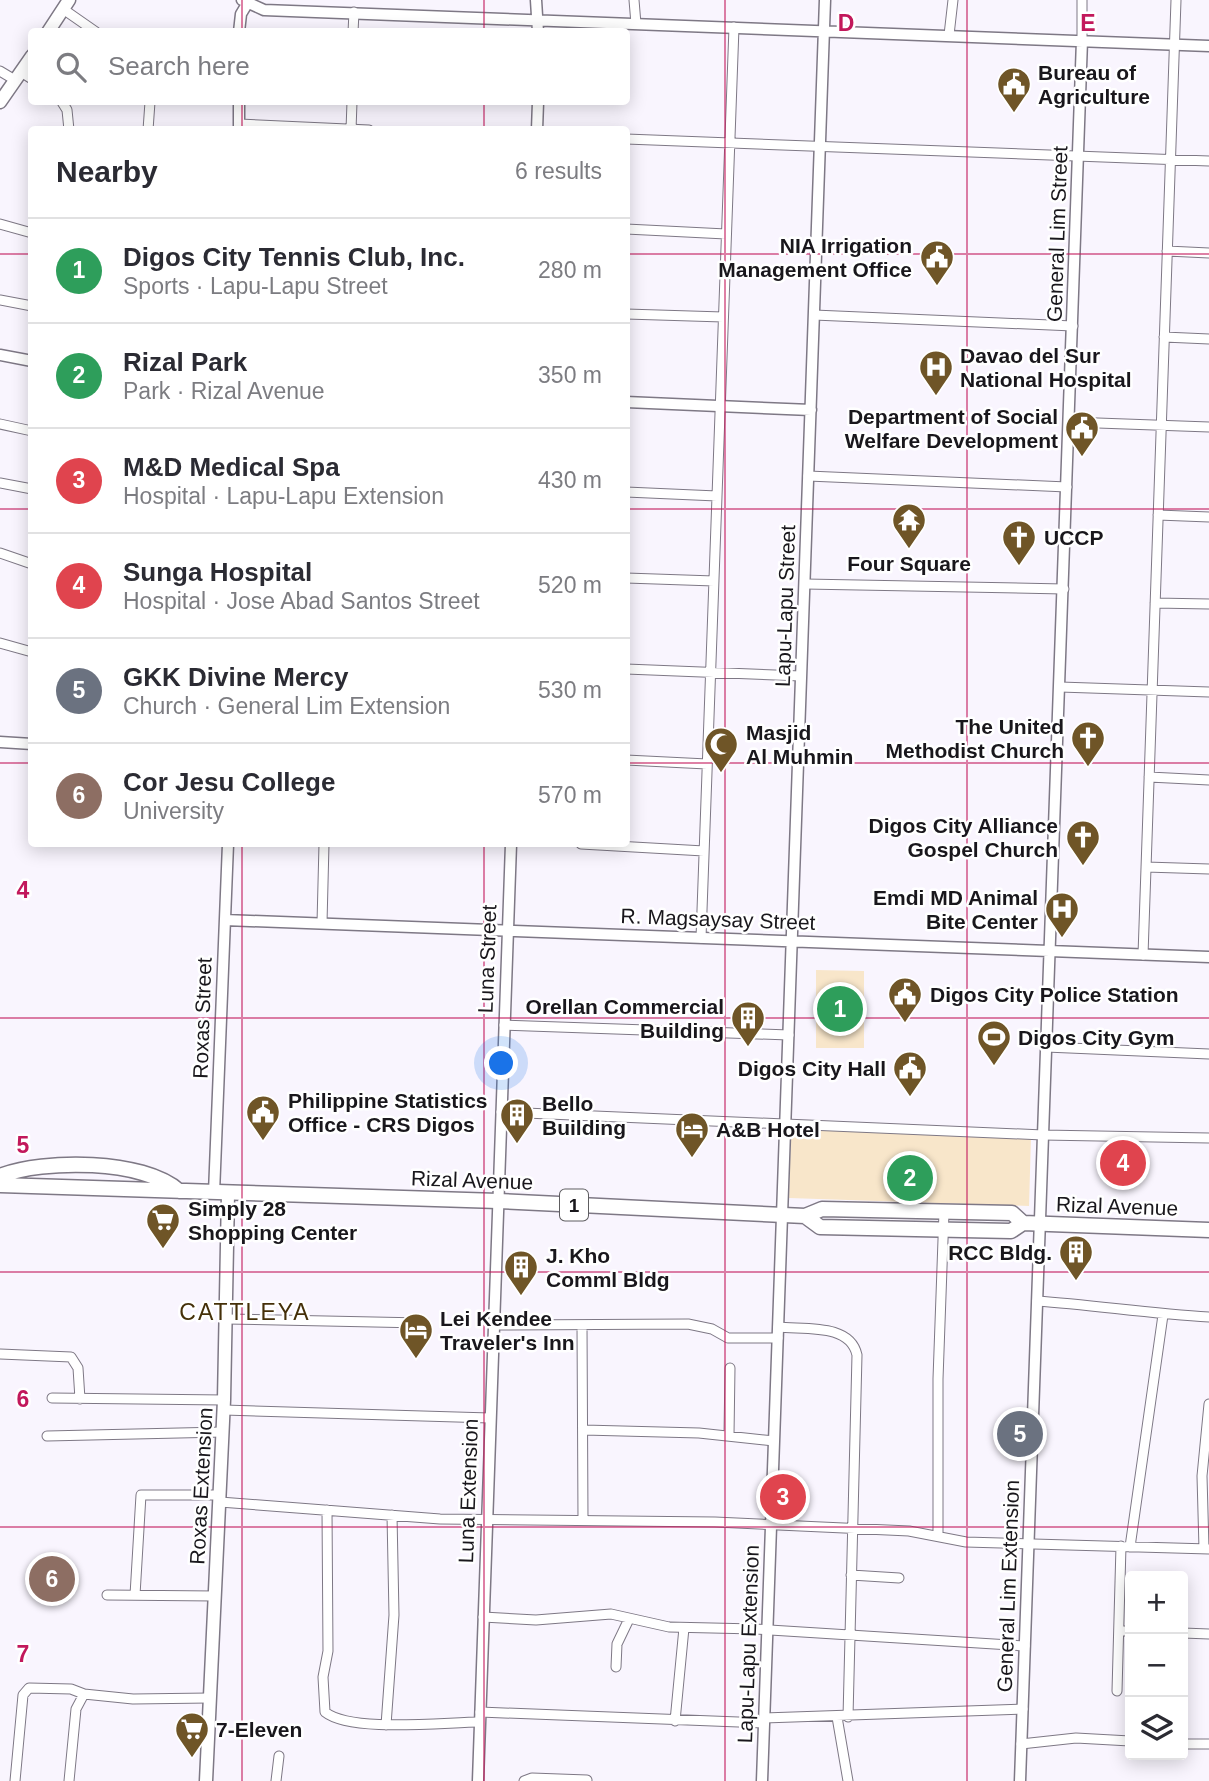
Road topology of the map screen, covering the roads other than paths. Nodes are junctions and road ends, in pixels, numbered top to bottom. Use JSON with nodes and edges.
{"nodes":[{"id":1,"x":536,"y":0,"type":"edge"},
{"id":2,"x":634,"y":0,"type":"edge"},
{"id":3,"x":825,"y":0,"type":"edge"},
{"id":4,"x":953,"y":0,"type":"edge"},
{"id":5,"x":1082,"y":0,"type":"edge"},
{"id":6,"x":1177,"y":0,"type":"edge"},
{"id":7,"x":244,"y":2,"type":"edge"},
{"id":8,"x":66,"y":5,"type":"edge"},
{"id":9,"x":354,"y":12,"type":"junction"},
{"id":10,"x":537,"y":19,"type":"junction"},
{"id":11,"x":636,"y":24,"type":"junction"},
{"id":12,"x":734,"y":27,"type":"junction"},
{"id":13,"x":51,"y":28,"type":"edge"},
{"id":14,"x":92,"y":28,"type":"edge"},
{"id":15,"x":239,"y":28,"type":"edge"},
{"id":16,"x":353,"y":28,"type":"edge"},
{"id":17,"x":538,"y":28,"type":"edge"},
{"id":18,"x":824,"y":31,"type":"junction"},
{"id":19,"x":949,"y":35,"type":"junction"},
{"id":20,"x":1082,"y":40,"type":"junction"},
{"id":21,"x":1175,"y":44,"type":"junction"},
{"id":22,"x":1209,"y":46,"type":"edge"},
{"id":23,"x":0,"y":71,"type":"edge"},
{"id":24,"x":22,"y":77,"type":"edge"},
{"id":25,"x":0,"y":102,"type":"edge"},
{"id":26,"x":64,"y":105,"type":"edge"},
{"id":27,"x":150,"y":105,"type":"edge"},
{"id":28,"x":239,"y":105,"type":"edge"},
{"id":29,"x":352,"y":105,"type":"edge"},
{"id":30,"x":538,"y":105,"type":"edge"},
{"id":31,"x":69,"y":126,"type":"edge"},
{"id":32,"x":148,"y":126,"type":"edge"},
{"id":33,"x":239,"y":126,"type":"edge"},
{"id":34,"x":351,"y":126,"type":"edge"},
{"id":35,"x":537,"y":126,"type":"edge"},
{"id":36,"x":630,"y":139,"type":"edge"},
{"id":37,"x":730,"y":143,"type":"junction"},
{"id":38,"x":820,"y":146,"type":"junction"},
{"id":39,"x":1080,"y":156,"type":"junction"},
{"id":40,"x":1170,"y":160,"type":"junction"},
{"id":41,"x":1209,"y":161,"type":"edge"},
{"id":42,"x":0,"y":224,"type":"edge"},
{"id":43,"x":630,"y":229,"type":"edge"},
{"id":44,"x":28,"y":232,"type":"edge"},
{"id":45,"x":726,"y":234,"type":"junction"},
{"id":46,"x":1167,"y":251,"type":"junction"},
{"id":47,"x":1209,"y":253,"type":"edge"},
{"id":48,"x":0,"y":300,"type":"edge"},
{"id":49,"x":28,"y":305,"type":"edge"},
{"id":50,"x":630,"y":314,"type":"edge"},
{"id":51,"x":814,"y":315,"type":"junction"},
{"id":52,"x":723,"y":317,"type":"junction"},
{"id":53,"x":1073,"y":326,"type":"junction"},
{"id":54,"x":1164,"y":337,"type":"junction"},
{"id":55,"x":1209,"y":339,"type":"edge"},
{"id":56,"x":0,"y":355,"type":"edge"},
{"id":57,"x":28,"y":360,"type":"edge"},
{"id":58,"x":630,"y":402,"type":"edge"},
{"id":59,"x":720,"y":406,"type":"junction"},
{"id":60,"x":811,"y":410,"type":"junction"},
{"id":61,"x":1070,"y":422,"type":"junction"},
{"id":62,"x":0,"y":424,"type":"edge"},
{"id":63,"x":1161,"y":425,"type":"junction"},
{"id":64,"x":1209,"y":427,"type":"edge"},
{"id":65,"x":28,"y":430,"type":"edge"},
{"id":66,"x":808,"y":476,"type":"junction"},
{"id":67,"x":0,"y":483,"type":"edge"},
{"id":68,"x":1067,"y":487,"type":"junction"},
{"id":69,"x":28,"y":488,"type":"edge"},
{"id":70,"x":630,"y":492,"type":"edge"},
{"id":71,"x":717,"y":496,"type":"junction"},
{"id":72,"x":1158,"y":515,"type":"junction"},
{"id":73,"x":1209,"y":517,"type":"edge"},
{"id":74,"x":0,"y":553,"type":"edge"},
{"id":75,"x":28,"y":563,"type":"edge"},
{"id":76,"x":630,"y":578,"type":"edge"},
{"id":77,"x":714,"y":581,"type":"junction"},
{"id":78,"x":805,"y":584,"type":"junction"},
{"id":79,"x":1063,"y":589,"type":"junction"},
{"id":80,"x":1155,"y":603,"type":"junction"},
{"id":81,"x":1209,"y":604,"type":"edge"},
{"id":82,"x":0,"y":643,"type":"edge"},
{"id":83,"x":28,"y":651,"type":"edge"},
{"id":84,"x":630,"y":670,"type":"edge"},
{"id":85,"x":711,"y":673,"type":"junction"},
{"id":86,"x":801,"y":676,"type":"junction"},
{"id":87,"x":1060,"y":687,"type":"junction"},
{"id":88,"x":1152,"y":690,"type":"junction"},
{"id":89,"x":1209,"y":692,"type":"edge"},
{"id":90,"x":0,"y":742,"type":"edge"},
{"id":91,"x":28,"y":744,"type":"edge"},
{"id":92,"x":630,"y":760,"type":"edge"},
{"id":93,"x":707,"y":764,"type":"junction"},
{"id":94,"x":1149,"y":777,"type":"junction"},
{"id":95,"x":1209,"y":779,"type":"edge"},
{"id":96,"x":228,"y":847,"type":"edge"},
{"id":97,"x":324,"y":847,"type":"edge"},
{"id":98,"x":510,"y":847,"type":"edge"},
{"id":99,"x":630,"y":847,"type":"edge"},
{"id":100,"x":704,"y":851,"type":"junction"},
{"id":101,"x":1146,"y":867,"type":"junction"},
{"id":102,"x":1209,"y":869,"type":"edge"},
{"id":103,"x":225,"y":920,"type":"junction"},
{"id":104,"x":322,"y":923,"type":"junction"},
{"id":105,"x":507,"y":930,"type":"junction"},
{"id":106,"x":701,"y":938,"type":"junction"},
{"id":107,"x":792,"y":942,"type":"junction"},
{"id":108,"x":1050,"y":951,"type":"junction"},
{"id":109,"x":1143,"y":955,"type":"junction"},
{"id":110,"x":1209,"y":957,"type":"edge"},
{"id":111,"x":504,"y":1025,"type":"junction"},
{"id":112,"x":789,"y":1035,"type":"junction"},
{"id":113,"x":1046,"y":1047,"type":"junction"},
{"id":114,"x":1209,"y":1054,"type":"edge"},
{"id":115,"x":501,"y":1112,"type":"junction"},
{"id":116,"x":785,"y":1124,"type":"junction"},
{"id":117,"x":1043,"y":1135,"type":"junction"},
{"id":118,"x":1209,"y":1138,"type":"edge"},
{"id":119,"x":0,"y":1177,"type":"edge"},
{"id":120,"x":0,"y":1185,"type":"edge"},
{"id":121,"x":180,"y":1192,"type":"junction"},
{"id":122,"x":221,"y":1193,"type":"junction"},
{"id":123,"x":498,"y":1201,"type":"junction"},
{"id":124,"x":912,"y":1211,"type":"junction"},
{"id":125,"x":944,"y":1212,"type":"junction"},
{"id":126,"x":782,"y":1214,"type":"junction"},
{"id":127,"x":805,"y":1216,"type":"junction"},
{"id":128,"x":1023,"y":1223,"type":"junction"},
{"id":129,"x":1040,"y":1224,"type":"junction"},
{"id":130,"x":912,"y":1230,"type":"junction"},
{"id":131,"x":1209,"y":1230,"type":"edge"},
{"id":132,"x":943,"y":1231,"type":"junction"},
{"id":133,"x":1037,"y":1301,"type":"junction"},
{"id":134,"x":1163,"y":1315,"type":"junction"},
{"id":135,"x":1209,"y":1317,"type":"edge"},
{"id":136,"x":226,"y":1319,"type":"junction"},
{"id":137,"x":422,"y":1323,"type":"dead end"},
{"id":138,"x":493,"y":1325,"type":"junction"},
{"id":139,"x":582,"y":1325,"type":"junction"},
{"id":140,"x":778,"y":1333,"type":"junction"},
{"id":141,"x":0,"y":1354,"type":"edge"},
{"id":142,"x":730,"y":1368,"type":"dead end"},
{"id":143,"x":52,"y":1398,"type":"dead end"},
{"id":144,"x":80,"y":1399,"type":"junction"},
{"id":145,"x":1209,"y":1404,"type":"edge"},
{"id":146,"x":224,"y":1405,"type":"junction"},
{"id":147,"x":490,"y":1418,"type":"junction"},
{"id":148,"x":584,"y":1430,"type":"junction"},
{"id":149,"x":223,"y":1432,"type":"junction"},
{"id":150,"x":729,"y":1435,"type":"junction"},
{"id":151,"x":47,"y":1436,"type":"dead end"},
{"id":152,"x":774,"y":1441,"type":"junction"},
{"id":153,"x":220,"y":1498,"type":"junction"},
{"id":154,"x":327,"y":1510,"type":"junction"},
{"id":155,"x":392,"y":1515,"type":"junction"},
{"id":156,"x":487,"y":1520,"type":"junction"},
{"id":157,"x":583,"y":1520,"type":"junction"},
{"id":158,"x":771,"y":1524,"type":"junction"},
{"id":159,"x":853,"y":1528,"type":"junction"},
{"id":160,"x":938,"y":1535,"type":"junction"},
{"id":161,"x":1028,"y":1543,"type":"junction"},
{"id":162,"x":1126,"y":1546,"type":"junction"},
{"id":163,"x":1206,"y":1549,"type":"edge"},
{"id":164,"x":851,"y":1575,"type":"junction"},
{"id":165,"x":899,"y":1578,"type":"dead end"},
{"id":166,"x":107,"y":1595,"type":"dead end"},
{"id":167,"x":135,"y":1595,"type":"junction"},
{"id":168,"x":215,"y":1596,"type":"junction"},
{"id":169,"x":483,"y":1617,"type":"junction"},
{"id":170,"x":629,"y":1619,"type":"junction"},
{"id":171,"x":684,"y":1628,"type":"junction"},
{"id":172,"x":768,"y":1630,"type":"junction"},
{"id":173,"x":1118,"y":1630,"type":"junction"},
{"id":174,"x":1125,"y":1631,"type":"edge"},
{"id":175,"x":1188,"y":1633,"type":"edge"},
{"id":176,"x":1209,"y":1634,"type":"edge"},
{"id":177,"x":849,"y":1635,"type":"junction"},
{"id":178,"x":1025,"y":1646,"type":"junction"},
{"id":179,"x":616,"y":1667,"type":"dead end"},
{"id":180,"x":1117,"y":1691,"type":"dead end"},
{"id":181,"x":84,"y":1695,"type":"junction"},
{"id":182,"x":209,"y":1698,"type":"junction"},
{"id":183,"x":1023,"y":1709,"type":"junction"},
{"id":184,"x":480,"y":1717,"type":"junction"},
{"id":185,"x":837,"y":1717,"type":"junction"},
{"id":186,"x":848,"y":1717,"type":"junction"},
{"id":187,"x":675,"y":1721,"type":"junction"},
{"id":188,"x":764,"y":1721,"type":"junction"},
{"id":189,"x":386,"y":1725,"type":"junction"},
{"id":190,"x":1125,"y":1741,"type":"edge"},
{"id":191,"x":1021,"y":1744,"type":"junction"},
{"id":192,"x":1188,"y":1744,"type":"edge"},
{"id":193,"x":1209,"y":1744,"type":"edge"},
{"id":194,"x":279,"y":1756,"type":"dead end"},
{"id":195,"x":587,"y":1780,"type":"edge"},
{"id":196,"x":15,"y":1781,"type":"edge"},
{"id":197,"x":69,"y":1781,"type":"edge"},
{"id":198,"x":206,"y":1781,"type":"edge"},
{"id":199,"x":276,"y":1781,"type":"edge"},
{"id":200,"x":478,"y":1781,"type":"edge"},
{"id":201,"x":524,"y":1781,"type":"edge"},
{"id":202,"x":762,"y":1781,"type":"edge"},
{"id":203,"x":848,"y":1781,"type":"edge"},
{"id":204,"x":1020,"y":1781,"type":"edge"}],
"edges":[{"from":1,"to":10,"type":"street"},
{"from":2,"to":11,"type":"street"},
{"from":3,"to":18,"type":"street","name":"Lapu-Lapu Street"},
{"from":4,"to":19,"type":"street"},
{"from":5,"to":20,"type":"street","name":"General Lim Street"},
{"from":6,"to":21,"type":"street"},
{"from":7,"to":9,"type":"street"},
{"from":7,"to":15,"type":"street"},
{"from":8,"to":13,"type":"main road"},
{"from":8,"to":14,"type":"street"},
{"from":9,"to":10,"type":"street"},
{"from":9,"to":16,"type":"street"},
{"from":10,"to":11,"type":"street"},
{"from":10,"to":17,"type":"street"},
{"from":11,"to":12,"type":"street"},
{"from":12,"to":18,"type":"street"},
{"from":12,"to":37,"type":"street"},
{"from":18,"to":19,"type":"street"},
{"from":18,"to":38,"type":"street","name":"Lapu-Lapu Street"},
{"from":19,"to":20,"type":"street"},
{"from":20,"to":21,"type":"street"},
{"from":20,"to":39,"type":"street","name":"General Lim Street"},
{"from":21,"to":22,"type":"street"},
{"from":21,"to":40,"type":"street"},
{"from":23,"to":24,"type":"street"},
{"from":24,"to":25,"type":"main road"},
{"from":26,"to":31,"type":"street"},
{"from":27,"to":32,"type":"street"},
{"from":28,"to":33,"type":"street"},
{"from":29,"to":34,"type":"street"},
{"from":30,"to":35,"type":"street"},
{"from":36,"to":37,"type":"street"},
{"from":37,"to":38,"type":"street"},
{"from":37,"to":45,"type":"street"},
{"from":38,"to":39,"type":"street"},
{"from":38,"to":51,"type":"street","name":"Lapu-Lapu Street"},
{"from":39,"to":40,"type":"street"},
{"from":39,"to":53,"type":"street","name":"General Lim Street"},
{"from":40,"to":41,"type":"street"},
{"from":40,"to":46,"type":"street"},
{"from":42,"to":44,"type":"street"},
{"from":43,"to":45,"type":"street"},
{"from":45,"to":52,"type":"street"},
{"from":46,"to":47,"type":"street"},
{"from":46,"to":54,"type":"street"},
{"from":48,"to":49,"type":"street"},
{"from":50,"to":52,"type":"street"},
{"from":51,"to":53,"type":"street"},
{"from":51,"to":60,"type":"street","name":"Lapu-Lapu Street"},
{"from":52,"to":59,"type":"street"},
{"from":53,"to":61,"type":"street","name":"General Lim Street"},
{"from":54,"to":55,"type":"street"},
{"from":54,"to":63,"type":"street"},
{"from":56,"to":57,"type":"street"},
{"from":58,"to":59,"type":"street"},
{"from":59,"to":60,"type":"street"},
{"from":59,"to":71,"type":"street"},
{"from":60,"to":66,"type":"street","name":"Lapu-Lapu Street"},
{"from":61,"to":63,"type":"street"},
{"from":61,"to":68,"type":"street","name":"General Lim Street"},
{"from":62,"to":65,"type":"street"},
{"from":63,"to":64,"type":"street"},
{"from":63,"to":72,"type":"street"},
{"from":66,"to":68,"type":"street"},
{"from":66,"to":78,"type":"street","name":"Lapu-Lapu Street"},
{"from":67,"to":69,"type":"street"},
{"from":68,"to":79,"type":"street","name":"General Lim Street"},
{"from":70,"to":71,"type":"street"},
{"from":71,"to":77,"type":"street"},
{"from":72,"to":73,"type":"street"},
{"from":72,"to":80,"type":"street"},
{"from":74,"to":75,"type":"street"},
{"from":76,"to":77,"type":"street"},
{"from":77,"to":85,"type":"street"},
{"from":78,"to":79,"type":"street"},
{"from":78,"to":86,"type":"street","name":"Lapu-Lapu Street"},
{"from":79,"to":87,"type":"street","name":"General Lim Street"},
{"from":80,"to":81,"type":"street"},
{"from":80,"to":88,"type":"street"},
{"from":82,"to":83,"type":"street"},
{"from":84,"to":85,"type":"street"},
{"from":85,"to":86,"type":"street"},
{"from":85,"to":93,"type":"street"},
{"from":86,"to":107,"type":"street","name":"Lapu-Lapu Street"},
{"from":87,"to":88,"type":"street"},
{"from":87,"to":108,"type":"street","name":"General Lim Street"},
{"from":88,"to":89,"type":"street"},
{"from":88,"to":94,"type":"street"},
{"from":90,"to":91,"type":"street"},
{"from":92,"to":93,"type":"street"},
{"from":93,"to":100,"type":"street"},
{"from":94,"to":95,"type":"street"},
{"from":94,"to":101,"type":"street"},
{"from":96,"to":103,"type":"street","name":"Roxas Street"},
{"from":97,"to":104,"type":"street"},
{"from":98,"to":105,"type":"street","name":"Luna Street"},
{"from":99,"to":100,"type":"street"},
{"from":100,"to":106,"type":"street"},
{"from":101,"to":102,"type":"street"},
{"from":101,"to":109,"type":"street"},
{"from":103,"to":104,"type":"street","name":"R. Magsaysay Street"},
{"from":103,"to":122,"type":"street","name":"Roxas Street"},
{"from":104,"to":105,"type":"street","name":"R. Magsaysay Street"},
{"from":105,"to":106,"type":"street","name":"R. Magsaysay Street"},
{"from":105,"to":111,"type":"street","name":"Luna Street"},
{"from":106,"to":107,"type":"street","name":"R. Magsaysay Street"},
{"from":107,"to":108,"type":"street","name":"R. Magsaysay Street"},
{"from":107,"to":112,"type":"street","name":"Lapu-Lapu Street"},
{"from":108,"to":109,"type":"street","name":"R. Magsaysay Street"},
{"from":108,"to":113,"type":"street","name":"General Lim Street"},
{"from":109,"to":110,"type":"street","name":"R. Magsaysay Street"},
{"from":111,"to":112,"type":"street"},
{"from":111,"to":115,"type":"street","name":"Luna Street"},
{"from":112,"to":116,"type":"street","name":"Lapu-Lapu Street"},
{"from":113,"to":114,"type":"street"},
{"from":113,"to":117,"type":"street","name":"General Lim Street"},
{"from":115,"to":116,"type":"street"},
{"from":115,"to":123,"type":"street","name":"Luna Street"},
{"from":116,"to":117,"type":"street"},
{"from":116,"to":126,"type":"street","name":"Lapu-Lapu Street"},
{"from":117,"to":118,"type":"street"},
{"from":117,"to":129,"type":"street","name":"General Lim Street"},
{"from":119,"to":121,"type":"main road","name":"Rizal Avenue","number":"1"},
{"from":120,"to":121,"type":"main road","name":"Rizal Avenue","number":"1"},
{"from":121,"to":122,"type":"main road","name":"Rizal Avenue","number":"1"},
{"from":122,"to":123,"type":"main road","name":"Rizal Avenue","number":"1"},
{"from":122,"to":136,"type":"main road","name":"Roxas Extension"},
{"from":123,"to":126,"type":"main road","name":"Rizal Avenue","number":"1"},
{"from":123,"to":138,"type":"street","name":"Luna Extension"},
{"from":124,"to":125,"type":"main road","name":"Rizal Avenue","number":"1"},
{"from":124,"to":127,"type":"main road","name":"Rizal Avenue","number":"1"},
{"from":124,"to":130,"type":"main road"},
{"from":125,"to":128,"type":"main road","name":"Rizal Avenue","number":"1"},
{"from":125,"to":132,"type":"street"},
{"from":126,"to":127,"type":"main road","name":"Rizal Avenue","number":"1"},
{"from":126,"to":140,"type":"street","name":"Lapu-Lapu Extension"},
{"from":127,"to":130,"type":"main road","name":"Rizal Avenue","number":"1"},
{"from":128,"to":129,"type":"main road","name":"Rizal Avenue","number":"1"},
{"from":128,"to":132,"type":"main road","name":"Rizal Avenue","number":"1"},
{"from":129,"to":131,"type":"main road","name":"Rizal Avenue","number":"1"},
{"from":129,"to":133,"type":"street","name":"General Lim Extension"},
{"from":130,"to":132,"type":"main road","name":"Rizal Avenue","number":"1"},
{"from":132,"to":160,"type":"street"},
{"from":133,"to":134,"type":"street"},
{"from":133,"to":161,"type":"street","name":"General Lim Extension"},
{"from":134,"to":135,"type":"street"},
{"from":134,"to":162,"type":"street"},
{"from":136,"to":137,"type":"street"},
{"from":136,"to":146,"type":"main road","name":"Roxas Extension"},
{"from":138,"to":139,"type":"street"},
{"from":138,"to":147,"type":"street","name":"Luna Extension"},
{"from":139,"to":140,"type":"street"},
{"from":139,"to":148,"type":"street"},
{"from":140,"to":152,"type":"street","name":"Lapu-Lapu Extension"},
{"from":140,"to":159,"type":"street"},
{"from":141,"to":144,"type":"street"},
{"from":142,"to":150,"type":"street"},
{"from":143,"to":144,"type":"street"},
{"from":144,"to":146,"type":"street"},
{"from":145,"to":163,"type":"street"},
{"from":146,"to":147,"type":"street"},
{"from":146,"to":149,"type":"main road","name":"Roxas Extension"},
{"from":147,"to":156,"type":"street","name":"Luna Extension"},
{"from":148,"to":150,"type":"street"},
{"from":148,"to":157,"type":"street"},
{"from":149,"to":151,"type":"street"},
{"from":149,"to":153,"type":"main road","name":"Roxas Extension"},
{"from":150,"to":152,"type":"street"},
{"from":152,"to":158,"type":"street","name":"Lapu-Lapu Extension"},
{"from":153,"to":154,"type":"street"},
{"from":153,"to":167,"type":"street"},
{"from":153,"to":168,"type":"main road","name":"Roxas Extension"},
{"from":154,"to":155,"type":"street"},
{"from":154,"to":189,"type":"street"},
{"from":155,"to":156,"type":"street"},
{"from":155,"to":189,"type":"street"},
{"from":156,"to":157,"type":"street"},
{"from":156,"to":169,"type":"street","name":"Luna Extension"},
{"from":157,"to":158,"type":"street"},
{"from":158,"to":159,"type":"street"},
{"from":158,"to":172,"type":"street","name":"Lapu-Lapu Extension"},
{"from":159,"to":160,"type":"street"},
{"from":159,"to":164,"type":"street"},
{"from":160,"to":161,"type":"street"},
{"from":161,"to":162,"type":"street"},
{"from":161,"to":178,"type":"street","name":"General Lim Extension"},
{"from":162,"to":163,"type":"street"},
{"from":162,"to":173,"type":"street"},
{"from":164,"to":165,"type":"street"},
{"from":164,"to":177,"type":"street"},
{"from":166,"to":167,"type":"street"},
{"from":167,"to":168,"type":"street"},
{"from":168,"to":182,"type":"main road","name":"Roxas Extension"},
{"from":169,"to":170,"type":"street"},
{"from":169,"to":184,"type":"street","name":"Luna Extension"},
{"from":170,"to":171,"type":"street"},
{"from":170,"to":179,"type":"street"},
{"from":171,"to":172,"type":"street"},
{"from":171,"to":187,"type":"street"},
{"from":172,"to":177,"type":"street"},
{"from":172,"to":188,"type":"street","name":"Lapu-Lapu Extension"},
{"from":173,"to":174,"type":"street"},
{"from":173,"to":180,"type":"street"},
{"from":175,"to":176,"type":"street"},
{"from":177,"to":178,"type":"street"},
{"from":177,"to":186,"type":"street"},
{"from":178,"to":183,"type":"street","name":"General Lim Extension"},
{"from":181,"to":182,"type":"street"},
{"from":181,"to":196,"type":"street"},
{"from":181,"to":197,"type":"street"},
{"from":182,"to":198,"type":"main road","name":"Roxas Extension"},
{"from":183,"to":186,"type":"street"},
{"from":183,"to":191,"type":"street","name":"General Lim Extension"},
{"from":184,"to":187,"type":"street"},
{"from":184,"to":189,"type":"street"},
{"from":184,"to":200,"type":"street","name":"Luna Extension"},
{"from":185,"to":186,"type":"street"},
{"from":185,"to":188,"type":"street"},
{"from":185,"to":203,"type":"street"},
{"from":187,"to":188,"type":"street"},
{"from":188,"to":202,"type":"street","name":"Lapu-Lapu Extension"},
{"from":190,"to":191,"type":"street"},
{"from":191,"to":204,"type":"street","name":"General Lim Extension"},
{"from":192,"to":193,"type":"street"},
{"from":194,"to":199,"type":"street"},
{"from":195,"to":201,"type":"street"}]}
